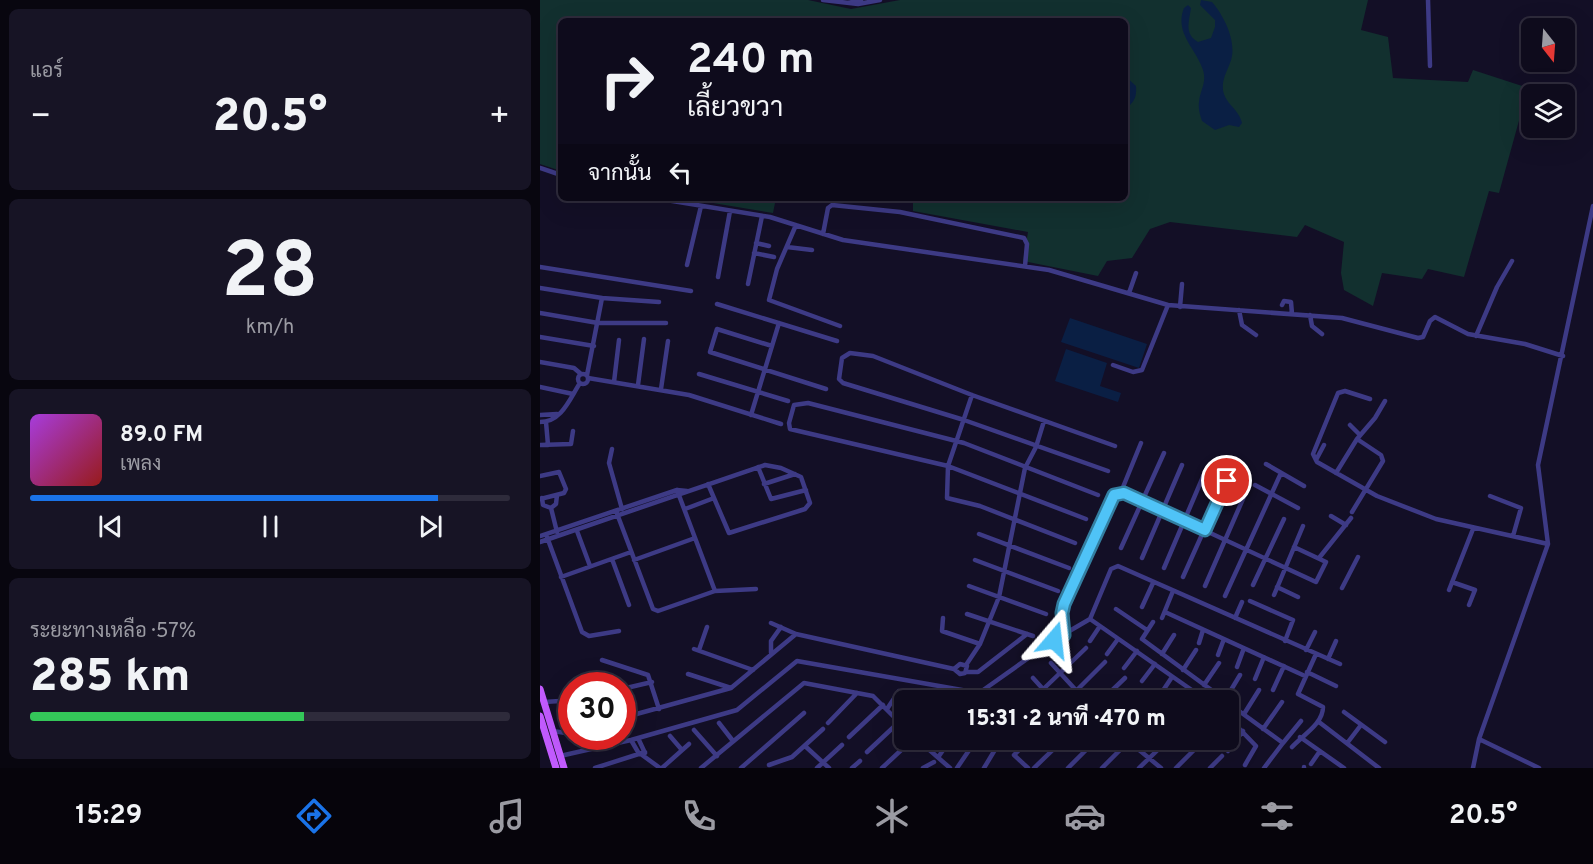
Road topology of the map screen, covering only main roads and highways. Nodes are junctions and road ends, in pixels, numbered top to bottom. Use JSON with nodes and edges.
{"nodes":[{"id":1,"x":540,"y":689,"type":"edge"},
{"id":2,"x":540,"y":716,"type":"edge"},
{"id":3,"x":556,"y":768,"type":"edge"},
{"id":4,"x":564,"y":768,"type":"edge"}],
"edges":[{"from":1,"to":4,"type":"main road"},
{"from":2,"to":3,"type":"main road"}]}
